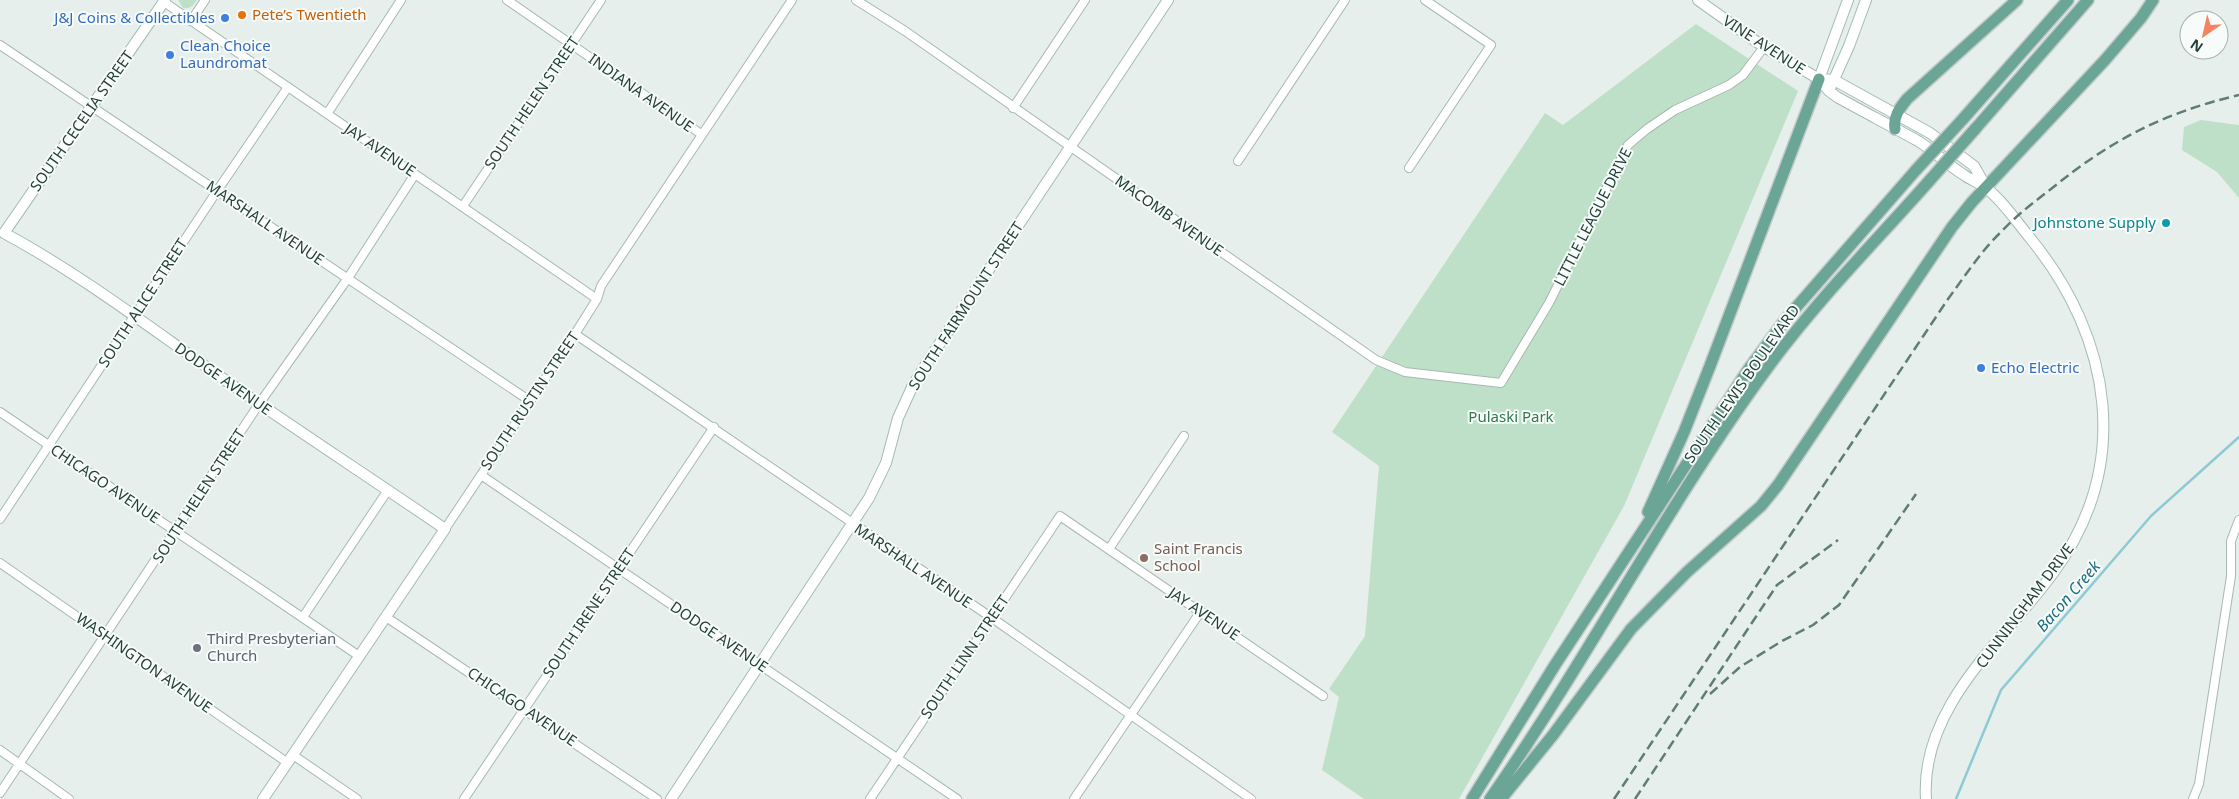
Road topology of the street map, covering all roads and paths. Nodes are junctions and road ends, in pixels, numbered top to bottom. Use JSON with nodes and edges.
{"nodes":[{"id":1,"x":204,"y":0,"type":"edge"},
{"id":2,"x":401,"y":0,"type":"edge"},
{"id":3,"x":507,"y":0,"type":"edge"},
{"id":4,"x":601,"y":0,"type":"edge"},
{"id":5,"x":792,"y":0,"type":"edge"},
{"id":6,"x":856,"y":0,"type":"edge"},
{"id":7,"x":1085,"y":0,"type":"edge"},
{"id":8,"x":1168,"y":0,"type":"edge"},
{"id":9,"x":1345,"y":0,"type":"edge"},
{"id":10,"x":1426,"y":0,"type":"edge"},
{"id":11,"x":1698,"y":0,"type":"edge"},
{"id":12,"x":1848,"y":0,"type":"edge"},
{"id":13,"x":1866,"y":0,"type":"edge"},
{"id":14,"x":2017,"y":0,"type":"edge"},
{"id":15,"x":2068,"y":0,"type":"edge"},
{"id":16,"x":2088,"y":0,"type":"edge"},
{"id":17,"x":2153,"y":0,"type":"edge"},
{"id":18,"x":164,"y":1,"type":"edge"},
{"id":19,"x":191,"y":21,"type":"junction"},
{"id":20,"x":571,"y":44,"type":"junction"},
{"id":21,"x":0,"y":45,"type":"edge"},
{"id":22,"x":1764,"y":47,"type":"junction"},
{"id":23,"x":1819,"y":79,"type":"junction"},
{"id":24,"x":1834,"y":80,"type":"junction"},
{"id":25,"x":288,"y":87,"type":"junction"},
{"id":26,"x":1829,"y":91,"type":"junction"},
{"id":27,"x":92,"y":106,"type":"junction"},
{"id":28,"x":1013,"y":108,"type":"junction"},
{"id":29,"x":327,"y":114,"type":"junction"},
{"id":30,"x":1896,"y":114,"type":"junction"},
{"id":31,"x":1895,"y":129,"type":"junction"},
{"id":32,"x":701,"y":134,"type":"junction"},
{"id":33,"x":1070,"y":148,"type":"junction"},
{"id":34,"x":1238,"y":161,"type":"dead end"},
{"id":35,"x":1409,"y":168,"type":"dead end"},
{"id":36,"x":415,"y":174,"type":"junction"},
{"id":37,"x":1986,"y":188,"type":"junction"},
{"id":38,"x":217,"y":191,"type":"junction"},
{"id":39,"x":463,"y":206,"type":"junction"},
{"id":40,"x":1,"y":235,"type":"edge"},
{"id":41,"x":348,"y":278,"type":"junction"},
{"id":42,"x":597,"y":298,"type":"junction"},
{"id":43,"x":134,"y":316,"type":"junction"},
{"id":44,"x":575,"y":334,"type":"junction"},
{"id":45,"x":1501,"y":383,"type":"joint"},
{"id":46,"x":530,"y":402,"type":"junction"},
{"id":47,"x":259,"y":404,"type":"junction"},
{"id":48,"x":0,"y":412,"type":"edge"},
{"id":49,"x":714,"y":427,"type":"junction"},
{"id":50,"x":1184,"y":436,"type":"dead end"},
{"id":51,"x":50,"y":446,"type":"junction"},
{"id":52,"x":481,"y":475,"type":"junction"},
{"id":53,"x":388,"y":490,"type":"junction"},
{"id":54,"x":1060,"y":516,"type":"joint"},
{"id":55,"x":0,"y":519,"type":"edge"},
{"id":56,"x":2239,"y":520,"type":"edge"},
{"id":57,"x":852,"y":524,"type":"junction"},
{"id":58,"x":445,"y":529,"type":"junction"},
{"id":59,"x":176,"y":532,"type":"junction"},
{"id":60,"x":1109,"y":549,"type":"junction"},
{"id":61,"x":1626,"y":555,"type":"junction"},
{"id":62,"x":0,"y":563,"type":"edge"},
{"id":63,"x":619,"y":568,"type":"junction"},
{"id":64,"x":1202,"y":611,"type":"junction"},
{"id":65,"x":303,"y":617,"type":"junction"},
{"id":66,"x":386,"y":617,"type":"junction"},
{"id":67,"x":992,"y":618,"type":"junction"},
{"id":68,"x":106,"y":636,"type":"junction"},
{"id":69,"x":360,"y":656,"type":"junction"},
{"id":70,"x":759,"y":664,"type":"junction"},
{"id":71,"x":1323,"y":696,"type":"dead end"},
{"id":72,"x":524,"y":708,"type":"junction"},
{"id":73,"x":1131,"y":715,"type":"junction"},
{"id":74,"x":0,"y":750,"type":"edge"},
{"id":75,"x":897,"y":758,"type":"junction"},
{"id":76,"x":290,"y":759,"type":"junction"},
{"id":77,"x":20,"y":764,"type":"junction"},
{"id":78,"x":0,"y":792,"type":"edge"},
{"id":79,"x":69,"y":799,"type":"edge"},
{"id":80,"x":263,"y":799,"type":"edge"},
{"id":81,"x":357,"y":799,"type":"edge"},
{"id":82,"x":464,"y":799,"type":"edge"},
{"id":83,"x":657,"y":799,"type":"edge"},
{"id":84,"x":670,"y":799,"type":"edge"},
{"id":85,"x":870,"y":799,"type":"edge"},
{"id":86,"x":957,"y":799,"type":"edge"},
{"id":87,"x":1074,"y":799,"type":"edge"},
{"id":88,"x":1251,"y":799,"type":"edge"},
{"id":89,"x":1472,"y":799,"type":"edge"},
{"id":90,"x":1490,"y":799,"type":"edge"},
{"id":91,"x":1501,"y":799,"type":"edge"},
{"id":92,"x":1926,"y":799,"type":"edge"},
{"id":93,"x":2193,"y":799,"type":"edge"}],
"edges":[{"from":1,"to":19,"type":"street"},
{"from":2,"to":29,"type":"street"},
{"from":3,"to":20,"type":"street","name":"INDIANA AVENUE"},
{"from":4,"to":20,"type":"street","name":"SOUTH HELEN STREET"},
{"from":5,"to":32,"type":"street","name":"SOUTH RUSTIN STREET"},
{"from":6,"to":28,"type":"street","name":"MACOMB AVENUE"},
{"from":7,"to":28,"type":"street"},
{"from":8,"to":33,"type":"street","name":"SOUTH FAIRMOUNT STREET"},
{"from":9,"to":34,"type":"street"},
{"from":10,"to":35,"type":"street"},
{"from":11,"to":22,"type":"street","name":"VINE AVENUE"},
{"from":12,"to":23,"type":"street"},
{"from":13,"to":24,"type":"street"},
{"from":14,"to":30,"type":"main road"},
{"from":15,"to":61,"type":"main road","name":"SOUTH LEWIS BOULEVARD","bridge":true},
{"from":16,"to":90,"type":"main road","name":"SOUTH LEWIS BOULEVARD","bridge":true},
{"from":17,"to":37,"type":"main road"},
{"from":18,"to":19,"type":"street","name":"JAY AVENUE"},
{"from":18,"to":27,"type":"street","name":"SOUTH CECELIA STREET"},
{"from":19,"to":25,"type":"street","name":"JAY AVENUE"},
{"from":20,"to":32,"type":"street","name":"INDIANA AVENUE"},
{"from":20,"to":39,"type":"street","name":"SOUTH HELEN STREET"},
{"from":21,"to":27,"type":"street","name":"MARSHALL AVENUE"},
{"from":22,"to":23,"type":"street","name":"VINE AVENUE"},
{"from":22,"to":45,"type":"street","name":"LITTLE LEAGUE DRIVE"},
{"from":23,"to":24,"type":"street"},
{"from":23,"to":26,"type":"street","name":"VINE AVENUE"},
{"from":23,"to":61,"type":"main road"},
{"from":24,"to":26,"type":"street"},
{"from":24,"to":30,"type":"street"},
{"from":25,"to":29,"type":"street","name":"JAY AVENUE"},
{"from":25,"to":38,"type":"street","name":"SOUTH ALICE STREET"},
{"from":26,"to":31,"type":"street","name":"CUNNINGHAM DRIVE"},
{"from":27,"to":38,"type":"street","name":"MARSHALL AVENUE"},
{"from":27,"to":40,"type":"street","name":"SOUTH CECELIA STREET"},
{"from":28,"to":33,"type":"street","name":"MACOMB AVENUE"},
{"from":29,"to":36,"type":"street","name":"JAY AVENUE"},
{"from":30,"to":31,"type":"main road"},
{"from":30,"to":37,"type":"street"},
{"from":31,"to":37,"type":"street","name":"CUNNINGHAM DRIVE"},
{"from":32,"to":42,"type":"street","name":"SOUTH RUSTIN STREET"},
{"from":33,"to":45,"type":"street","name":"MACOMB AVENUE"},
{"from":33,"to":57,"type":"street","name":"SOUTH FAIRMOUNT STREET"},
{"from":36,"to":39,"type":"street","name":"JAY AVENUE"},
{"from":36,"to":41,"type":"street","name":"SOUTH HELEN STREET"},
{"from":37,"to":91,"type":"main road"},
{"from":37,"to":92,"type":"street","name":"CUNNINGHAM DRIVE"},
{"from":38,"to":41,"type":"street","name":"MARSHALL AVENUE"},
{"from":38,"to":43,"type":"street","name":"SOUTH ALICE STREET"},
{"from":39,"to":42,"type":"street","name":"JAY AVENUE"},
{"from":40,"to":43,"type":"street","name":"DODGE AVENUE"},
{"from":41,"to":46,"type":"street","name":"MARSHALL AVENUE"},
{"from":41,"to":47,"type":"street","name":"SOUTH HELEN STREET"},
{"from":42,"to":44,"type":"street","name":"SOUTH RUSTIN STREET"},
{"from":43,"to":47,"type":"street","name":"DODGE AVENUE"},
{"from":43,"to":51,"type":"street","name":"SOUTH ALICE STREET"},
{"from":44,"to":46,"type":"street","name":"SOUTH RUSTIN STREET"},
{"from":44,"to":49,"type":"street","name":"MARSHALL AVENUE"},
{"from":46,"to":52,"type":"street","name":"SOUTH RUSTIN STREET"},
{"from":47,"to":53,"type":"street","name":"DODGE AVENUE"},
{"from":47,"to":59,"type":"street","name":"SOUTH HELEN STREET"},
{"from":48,"to":51,"type":"street","name":"CHICAGO AVENUE"},
{"from":49,"to":57,"type":"street","name":"MARSHALL AVENUE"},
{"from":49,"to":63,"type":"street","name":"SOUTH IRENE STREET"},
{"from":50,"to":60,"type":"street"},
{"from":51,"to":55,"type":"street","name":"SOUTH ALICE STREET"},
{"from":51,"to":59,"type":"street","name":"CHICAGO AVENUE"},
{"from":52,"to":58,"type":"street","name":"SOUTH RUSTIN STREET"},
{"from":52,"to":63,"type":"street","name":"DODGE AVENUE"},
{"from":53,"to":58,"type":"street","name":"DODGE AVENUE"},
{"from":53,"to":65,"type":"street"},
{"from":54,"to":60,"type":"street","name":"JAY AVENUE"},
{"from":54,"to":67,"type":"street","name":"SOUTH LINN STREET"},
{"from":56,"to":93,"type":"street"},
{"from":57,"to":67,"type":"street","name":"MARSHALL AVENUE"},
{"from":57,"to":70,"type":"street","name":"SOUTH FAIRMOUNT STREET"},
{"from":58,"to":66,"type":"street","name":"SOUTH RUSTIN STREET"},
{"from":59,"to":65,"type":"street","name":"CHICAGO AVENUE"},
{"from":59,"to":68,"type":"street","name":"SOUTH HELEN STREET"},
{"from":60,"to":64,"type":"street","name":"JAY AVENUE"},
{"from":61,"to":89,"type":"main road","name":"SOUTH LEWIS BOULEVARD"},
{"from":62,"to":68,"type":"street","name":"WASHINGTON AVENUE"},
{"from":63,"to":70,"type":"street","name":"DODGE AVENUE"},
{"from":63,"to":72,"type":"street","name":"SOUTH IRENE STREET"},
{"from":64,"to":71,"type":"street","name":"JAY AVENUE"},
{"from":64,"to":73,"type":"street"},
{"from":65,"to":69,"type":"street","name":"CHICAGO AVENUE"},
{"from":66,"to":69,"type":"street","name":"SOUTH RUSTIN STREET"},
{"from":66,"to":72,"type":"street","name":"CHICAGO AVENUE"},
{"from":67,"to":73,"type":"street","name":"MARSHALL AVENUE"},
{"from":67,"to":75,"type":"street","name":"SOUTH LINN STREET"},
{"from":68,"to":76,"type":"street","name":"WASHINGTON AVENUE"},
{"from":68,"to":77,"type":"street","name":"SOUTH HELEN STREET"},
{"from":69,"to":76,"type":"street","name":"SOUTH RUSTIN STREET"},
{"from":70,"to":75,"type":"street","name":"DODGE AVENUE"},
{"from":70,"to":84,"type":"street","name":"SOUTH FAIRMOUNT STREET"},
{"from":72,"to":82,"type":"street","name":"SOUTH IRENE STREET"},
{"from":72,"to":83,"type":"street","name":"CHICAGO AVENUE"},
{"from":73,"to":87,"type":"street"},
{"from":73,"to":88,"type":"street","name":"MARSHALL AVENUE"},
{"from":74,"to":77,"type":"street"},
{"from":75,"to":85,"type":"street","name":"SOUTH LINN STREET"},
{"from":75,"to":86,"type":"street","name":"DODGE AVENUE"},
{"from":76,"to":80,"type":"street","name":"SOUTH RUSTIN STREET"},
{"from":76,"to":81,"type":"street","name":"WASHINGTON AVENUE"},
{"from":77,"to":78,"type":"street","name":"SOUTH HELEN STREET"},
{"from":77,"to":79,"type":"street"}]}
